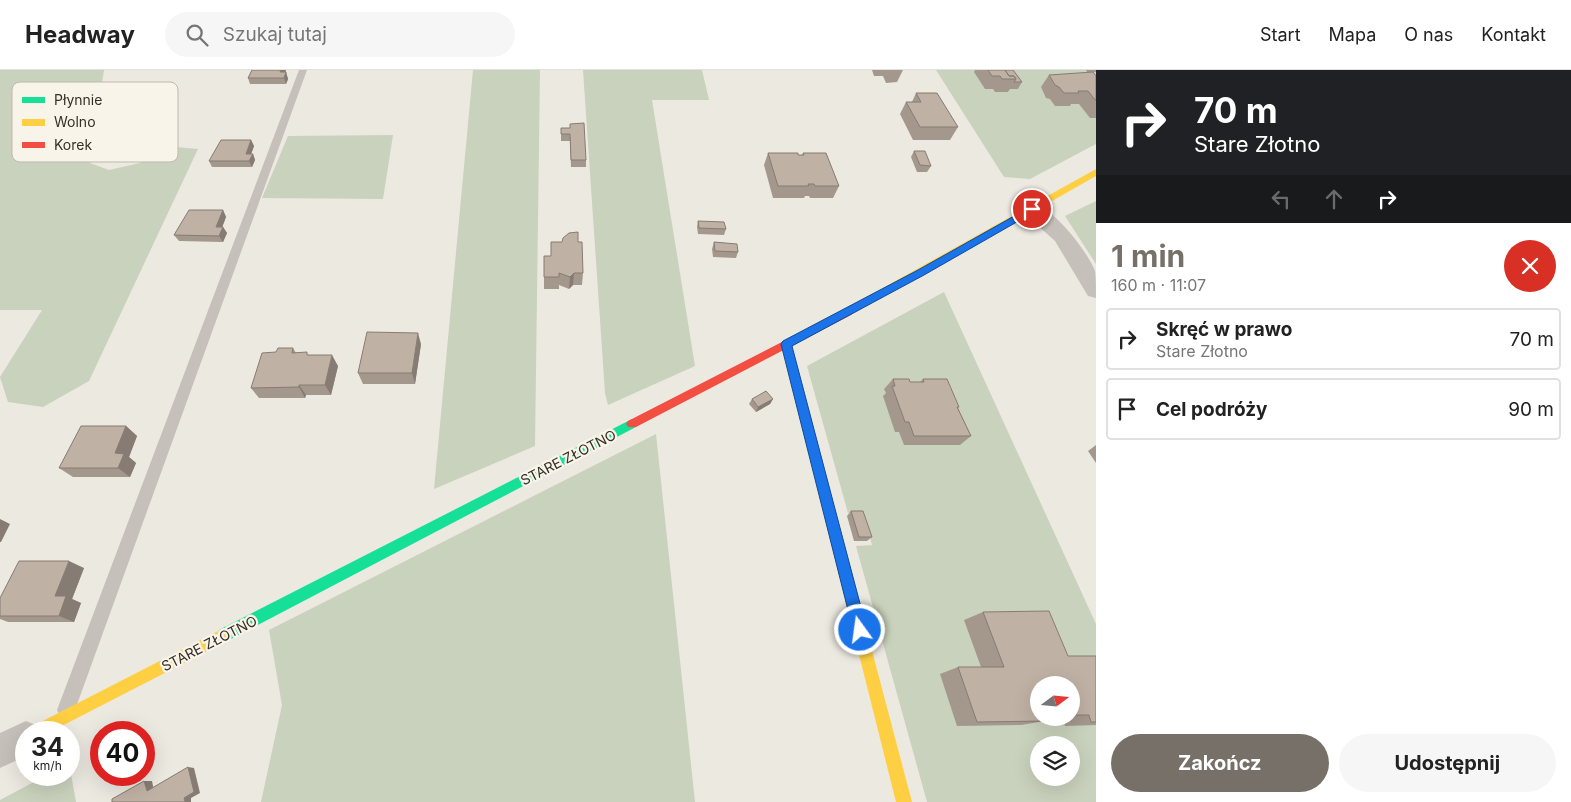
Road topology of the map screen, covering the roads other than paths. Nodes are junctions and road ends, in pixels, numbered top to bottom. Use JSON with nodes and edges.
{"nodes":[{"id":1,"x":303,"y":70,"type":"edge"},
{"id":2,"x":1096,"y":172,"type":"edge"},
{"id":3,"x":1032,"y":209,"type":"junction"},
{"id":4,"x":1096,"y":290,"type":"edge"},
{"id":5,"x":786,"y":344,"type":"junction"},
{"id":6,"x":63,"y":718,"type":"junction"},
{"id":7,"x":57,"y":721,"type":"edge"},
{"id":8,"x":15,"y":744,"type":"edge"},
{"id":9,"x":0,"y":751,"type":"edge"},
{"id":10,"x":904,"y":802,"type":"edge"}],
"edges":[{"from":1,"to":6,"type":"lane"},
{"from":2,"to":3,"type":"street","name":"STARE ZŁOTNO"},
{"from":3,"to":4,"type":"street"},
{"from":3,"to":5,"type":"street","name":"STARE ZŁOTNO"},
{"from":5,"to":6,"type":"street","name":"STARE ZŁOTNO"},
{"from":5,"to":10,"type":"street"},
{"from":6,"to":7,"type":"street","name":"STARE ZŁOTNO"},
{"from":8,"to":9,"type":"street"}]}
